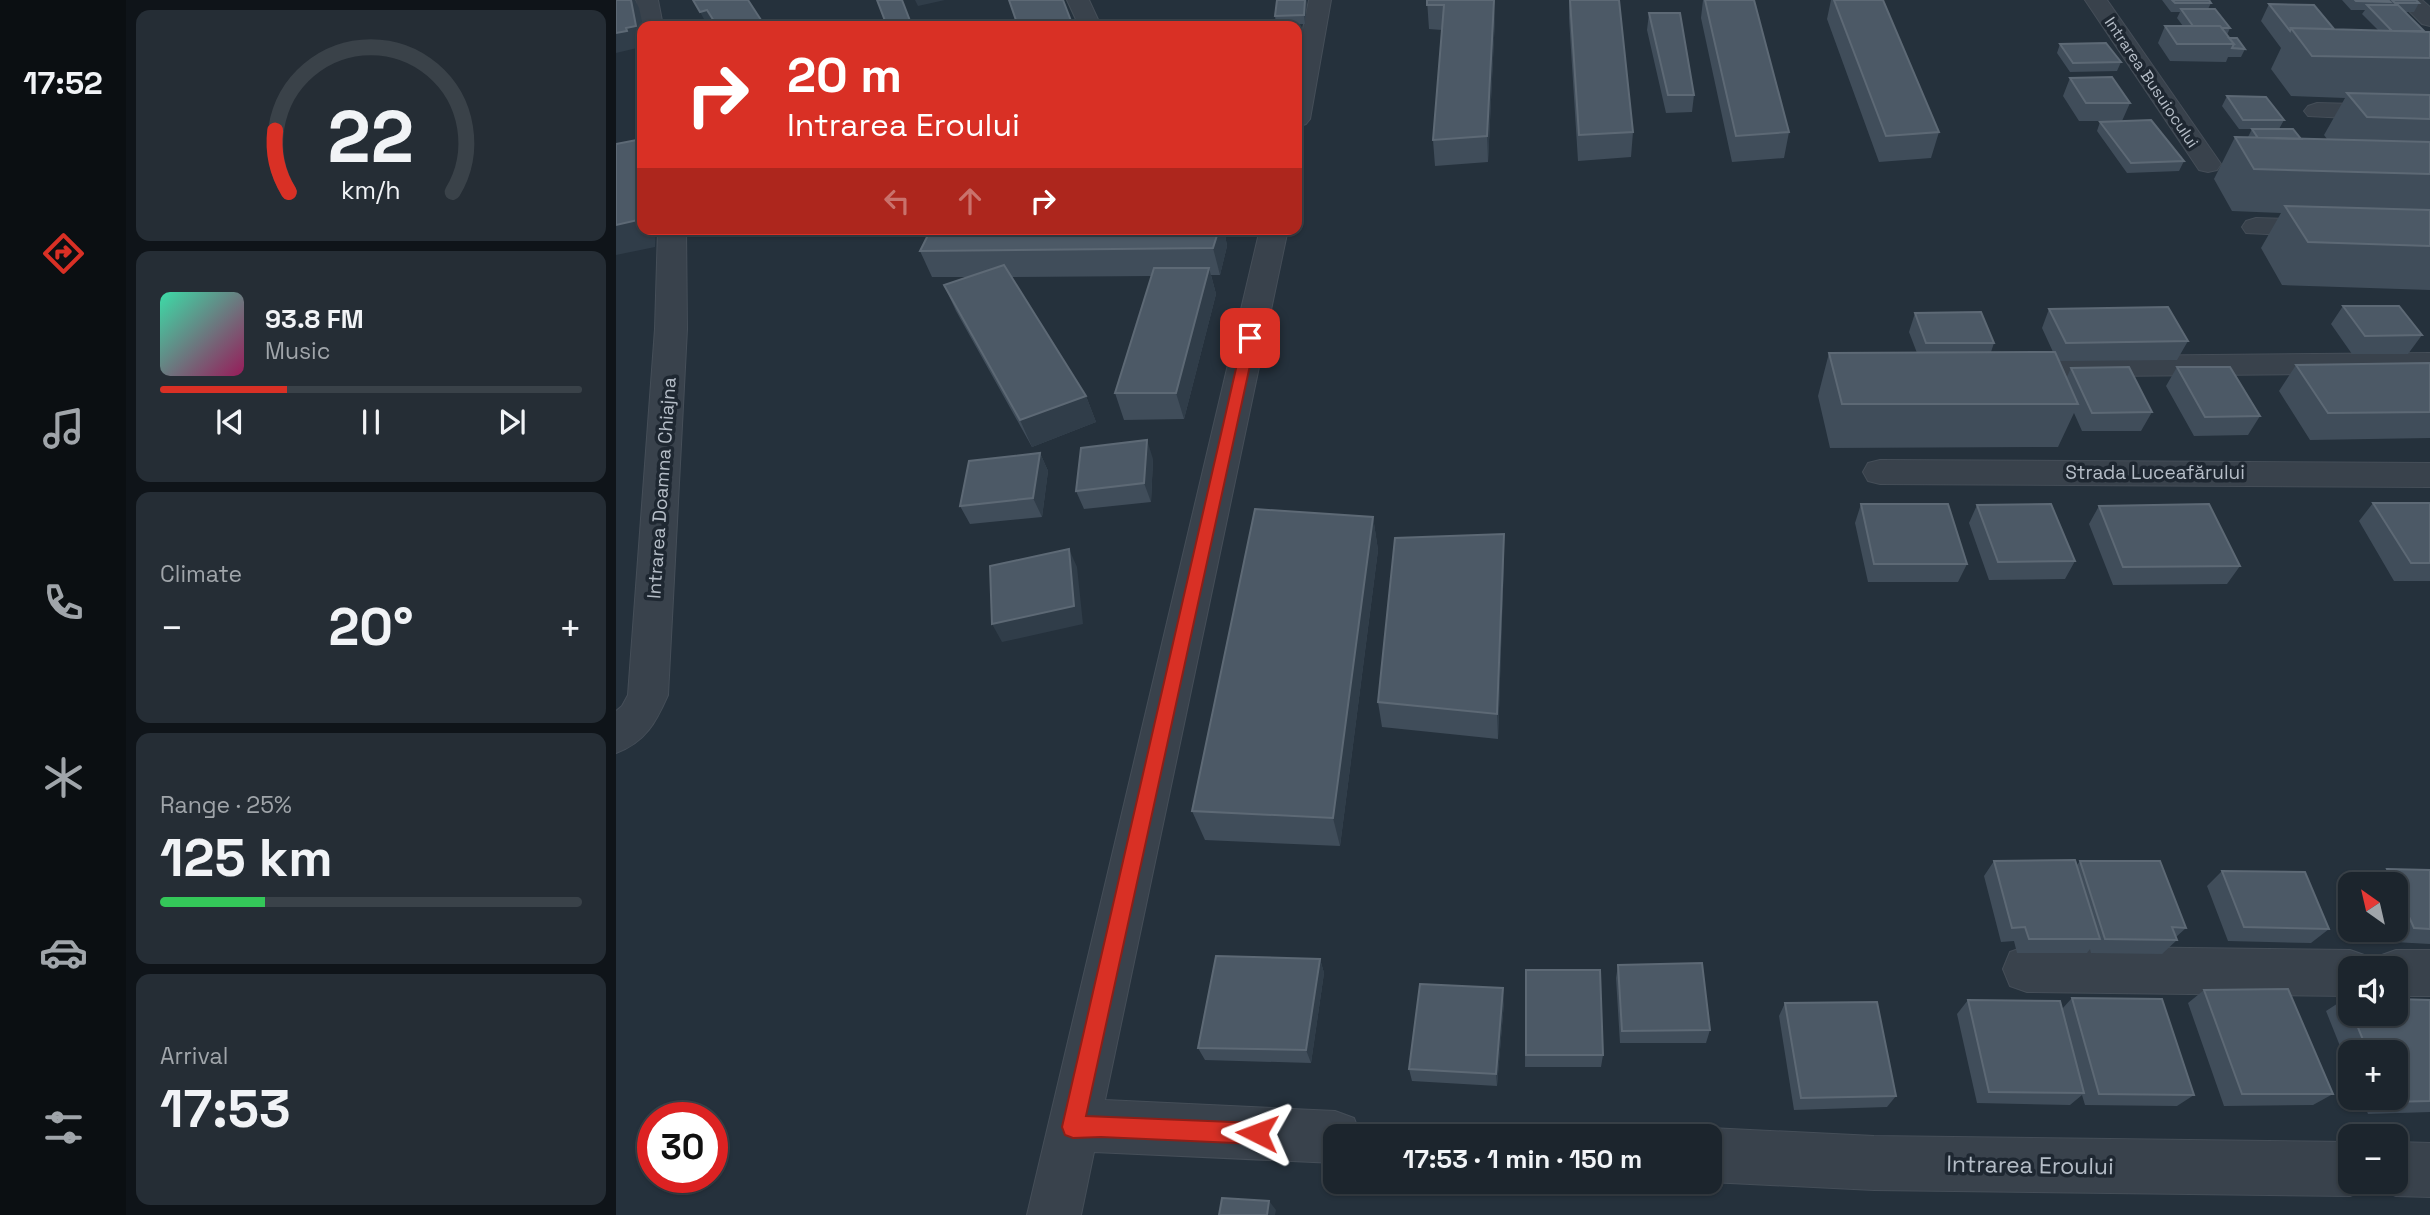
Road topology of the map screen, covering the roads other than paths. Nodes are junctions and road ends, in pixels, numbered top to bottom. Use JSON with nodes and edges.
{"nodes":[{"id":1,"x":647,"y":0,"type":"edge"},
{"id":2,"x":1078,"y":0,"type":"edge"},
{"id":3,"x":1320,"y":0,"type":"edge"},
{"id":4,"x":2096,"y":0,"type":"edge"},
{"id":5,"x":2409,"y":0,"type":"edge"},
{"id":6,"x":2430,"y":19,"type":"edge"},
{"id":7,"x":651,"y":21,"type":"edge"},
{"id":8,"x":1088,"y":21,"type":"edge"},
{"id":9,"x":1302,"y":93,"type":"edge"},
{"id":10,"x":2317,"y":111,"type":"dead end"},
{"id":11,"x":2430,"y":114,"type":"edge"},
{"id":12,"x":2208,"y":164,"type":"dead end"},
{"id":13,"x":2256,"y":228,"type":"dead end"},
{"id":14,"x":2430,"y":233,"type":"edge"},
{"id":15,"x":672,"y":235,"type":"edge"},
{"id":16,"x":1273,"y":235,"type":"edge"},
{"id":17,"x":2430,"y":363,"type":"edge"},
{"id":18,"x":1982,"y":368,"type":"edge"},
{"id":19,"x":1880,"y":472,"type":"dead end"},
{"id":20,"x":2430,"y":475,"type":"edge"},
{"id":21,"x":616,"y":736,"type":"edge"},
{"id":22,"x":2027,"y":969,"type":"dead end"},
{"id":23,"x":2338,"y":972,"type":"edge"},
{"id":24,"x":2408,"y":973,"type":"edge"},
{"id":25,"x":2430,"y":974,"type":"edge"},
{"id":26,"x":1073,"y":1127,"type":"junction"},
{"id":27,"x":1323,"y":1136,"type":"edge"},
{"id":28,"x":1722,"y":1156,"type":"edge"},
{"id":29,"x":2338,"y":1168,"type":"edge"},
{"id":30,"x":2408,"y":1169,"type":"edge"},
{"id":31,"x":2430,"y":1170,"type":"edge"},
{"id":32,"x":1054,"y":1215,"type":"edge"}],
"edges":[{"from":1,"to":7,"type":"street"},
{"from":2,"to":8,"type":"street"},
{"from":3,"to":9,"type":"street"},
{"from":4,"to":12,"type":"street","name":"Intrarea Busuiocului"},
{"from":5,"to":6,"type":"street"},
{"from":10,"to":11,"type":"street"},
{"from":13,"to":14,"type":"street"},
{"from":15,"to":21,"type":"street","name":"Intrarea Doamna Chiajna"},
{"from":16,"to":26,"type":"street"},
{"from":17,"to":18,"type":"street"},
{"from":19,"to":20,"type":"street","name":"Strada Luceafărului"},
{"from":22,"to":23,"type":"street"},
{"from":24,"to":25,"type":"street"},
{"from":26,"to":27,"type":"street"},
{"from":26,"to":32,"type":"street"},
{"from":28,"to":29,"type":"street","name":"Intrarea Eroului"},
{"from":30,"to":31,"type":"street"}]}
